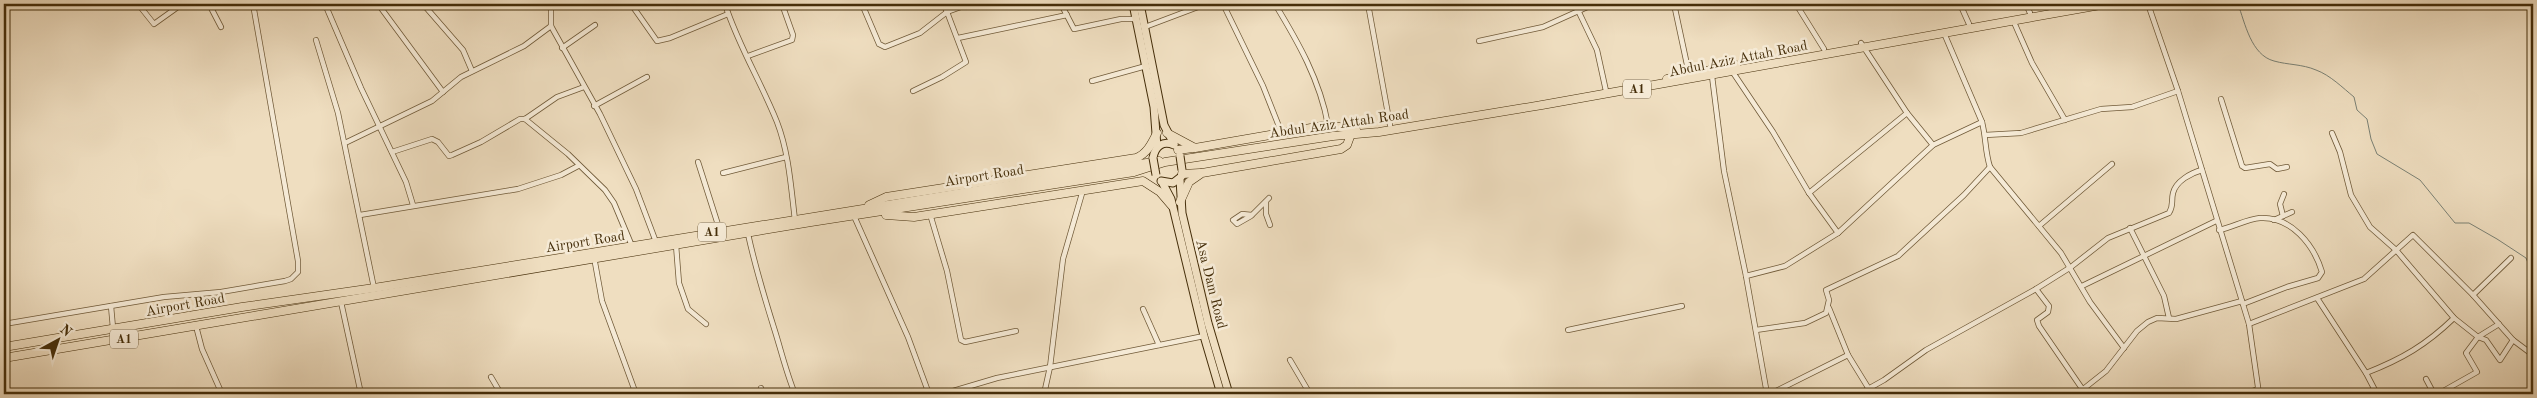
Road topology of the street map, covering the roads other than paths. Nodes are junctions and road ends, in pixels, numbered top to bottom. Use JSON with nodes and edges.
{"nodes":[{"id":1,"x":138,"y":4,"type":"edge"},
{"id":2,"x":182,"y":4,"type":"edge"},
{"id":3,"x":209,"y":4,"type":"edge"},
{"id":4,"x":252,"y":4,"type":"edge"},
{"id":5,"x":325,"y":4,"type":"edge"},
{"id":6,"x":378,"y":4,"type":"edge"},
{"id":7,"x":424,"y":4,"type":"edge"},
{"id":8,"x":551,"y":4,"type":"edge"},
{"id":9,"x":631,"y":4,"type":"edge"},
{"id":10,"x":725,"y":4,"type":"edge"},
{"id":11,"x":782,"y":4,"type":"edge"},
{"id":12,"x":862,"y":4,"type":"edge"},
{"id":13,"x":944,"y":4,"type":"edge"},
{"id":14,"x":969,"y":4,"type":"edge"},
{"id":15,"x":1061,"y":4,"type":"edge"},
{"id":16,"x":1133,"y":4,"type":"edge"},
{"id":17,"x":1140,"y":4,"type":"edge"},
{"id":18,"x":1206,"y":4,"type":"edge"},
{"id":19,"x":1220,"y":4,"type":"edge"},
{"id":20,"x":1275,"y":4,"type":"edge"},
{"id":21,"x":1368,"y":4,"type":"edge"},
{"id":22,"x":1576,"y":4,"type":"edge"},
{"id":23,"x":1594,"y":4,"type":"edge"},
{"id":24,"x":1674,"y":4,"type":"edge"},
{"id":25,"x":1796,"y":4,"type":"edge"},
{"id":26,"x":1960,"y":4,"type":"edge"},
{"id":27,"x":2026,"y":4,"type":"edge"},
{"id":28,"x":2083,"y":4,"type":"edge"},
{"id":29,"x":2106,"y":4,"type":"edge"},
{"id":30,"x":2148,"y":4,"type":"edge"},
{"id":31,"x":947,"y":12,"type":"junction"},
{"id":32,"x":1580,"y":12,"type":"junction"},
{"id":33,"x":2030,"y":13,"type":"junction"},
{"id":34,"x":728,"y":14,"type":"junction"},
{"id":35,"x":1067,"y":15,"type":"junction"},
{"id":36,"x":1136,"y":19,"type":"junction"},
{"id":37,"x":2014,"y":20,"type":"junction"},
{"id":38,"x":1969,"y":24,"type":"junction"},
{"id":39,"x":595,"y":25,"type":"dead end"},
{"id":40,"x":551,"y":26,"type":"junction"},
{"id":41,"x":221,"y":27,"type":"dead end"},
{"id":42,"x":1145,"y":27,"type":"junction"},
{"id":43,"x":1944,"y":33,"type":"junction"},
{"id":44,"x":958,"y":38,"type":"junction"},
{"id":45,"x":316,"y":40,"type":"dead end"},
{"id":46,"x":1478,"y":42,"type":"dead end"},
{"id":47,"x":1862,"y":45,"type":"junction"},
{"id":48,"x":562,"y":48,"type":"junction"},
{"id":49,"x":1824,"y":49,"type":"junction"},
{"id":50,"x":748,"y":56,"type":"junction"},
{"id":51,"x":1146,"y":66,"type":"junction"},
{"id":52,"x":1730,"y":69,"type":"junction"},
{"id":53,"x":472,"y":71,"type":"junction"},
{"id":54,"x":1689,"y":74,"type":"junction"},
{"id":55,"x":1712,"y":76,"type":"junction"},
{"id":56,"x":647,"y":77,"type":"dead end"},
{"id":57,"x":1092,"y":81,"type":"dead end"},
{"id":58,"x":584,"y":87,"type":"junction"},
{"id":59,"x":913,"y":91,"type":"dead end"},
{"id":60,"x":1606,"y":91,"type":"junction"},
{"id":61,"x":2178,"y":91,"type":"junction"},
{"id":62,"x":443,"y":92,"type":"junction"},
{"id":63,"x":2221,"y":99,"type":"dead end"},
{"id":64,"x":594,"y":106,"type":"junction"},
{"id":65,"x":1907,"y":113,"type":"junction"},
{"id":66,"x":525,"y":119,"type":"junction"},
{"id":67,"x":2065,"y":120,"type":"junction"},
{"id":68,"x":1982,"y":122,"type":"junction"},
{"id":69,"x":1328,"y":125,"type":"junction"},
{"id":70,"x":1390,"y":125,"type":"junction"},
{"id":71,"x":379,"y":126,"type":"junction"},
{"id":72,"x":1354,"y":132,"type":"junction"},
{"id":73,"x":1157,"y":133,"type":"junction"},
{"id":74,"x":1167,"y":133,"type":"junction"},
{"id":75,"x":2332,"y":133,"type":"dead end"},
{"id":76,"x":1282,"y":134,"type":"junction"},
{"id":77,"x":1986,"y":134,"type":"junction"},
{"id":78,"x":345,"y":143,"type":"junction"},
{"id":79,"x":1933,"y":145,"type":"junction"},
{"id":80,"x":1196,"y":148,"type":"junction"},
{"id":81,"x":1177,"y":150,"type":"junction"},
{"id":82,"x":392,"y":152,"type":"junction"},
{"id":83,"x":1154,"y":153,"type":"junction"},
{"id":84,"x":1140,"y":156,"type":"junction"},
{"id":85,"x":786,"y":157,"type":"junction"},
{"id":86,"x":1168,"y":160,"type":"joint"},
{"id":87,"x":698,"y":162,"type":"dead end"},
{"id":88,"x":2112,"y":164,"type":"dead end"},
{"id":89,"x":578,"y":166,"type":"junction"},
{"id":90,"x":1990,"y":167,"type":"junction"},
{"id":91,"x":2287,"y":167,"type":"dead end"},
{"id":92,"x":2202,"y":170,"type":"junction"},
{"id":93,"x":1202,"y":172,"type":"junction"},
{"id":94,"x":722,"y":173,"type":"dead end"},
{"id":95,"x":1181,"y":175,"type":"junction"},
{"id":96,"x":1159,"y":178,"type":"junction"},
{"id":97,"x":1143,"y":181,"type":"junction"},
{"id":98,"x":1083,"y":189,"type":"junction"},
{"id":99,"x":1809,"y":193,"type":"junction"},
{"id":100,"x":2284,"y":194,"type":"dead end"},
{"id":101,"x":1180,"y":202,"type":"junction"},
{"id":102,"x":413,"y":205,"type":"junction"},
{"id":103,"x":1172,"y":206,"type":"junction"},
{"id":104,"x":863,"y":212,"type":"junction"},
{"id":105,"x":2292,"y":212,"type":"dead end"},
{"id":106,"x":930,"y":214,"type":"junction"},
{"id":107,"x":360,"y":215,"type":"junction"},
{"id":108,"x":1252,"y":215,"type":"dead end"},
{"id":109,"x":854,"y":216,"type":"junction"},
{"id":110,"x":2284,"y":216,"type":"junction"},
{"id":111,"x":795,"y":220,"type":"junction"},
{"id":112,"x":2274,"y":220,"type":"junction"},
{"id":113,"x":2216,"y":221,"type":"junction"},
{"id":114,"x":1270,"y":225,"type":"dead end"},
{"id":115,"x":2039,"y":226,"type":"junction"},
{"id":116,"x":2130,"y":228,"type":"junction"},
{"id":117,"x":2219,"y":230,"type":"junction"},
{"id":118,"x":720,"y":231,"type":"junction"},
{"id":119,"x":1838,"y":233,"type":"junction"},
{"id":120,"x":748,"y":234,"type":"junction"},
{"id":121,"x":656,"y":242,"type":"junction"},
{"id":122,"x":676,"y":245,"type":"junction"},
{"id":123,"x":632,"y":246,"type":"junction"},
{"id":124,"x":2396,"y":250,"type":"junction"},
{"id":125,"x":594,"y":255,"type":"junction"},
{"id":126,"x":2144,"y":255,"type":"junction"},
{"id":127,"x":2510,"y":258,"type":"dead end"},
{"id":128,"x":2071,"y":267,"type":"junction"},
{"id":129,"x":1746,"y":276,"type":"junction"},
{"id":130,"x":2082,"y":286,"type":"junction"},
{"id":131,"x":374,"y":288,"type":"junction"},
{"id":132,"x":2036,"y":289,"type":"junction"},
{"id":133,"x":2472,"y":295,"type":"junction"},
{"id":134,"x":2317,"y":298,"type":"junction"},
{"id":135,"x":341,"y":302,"type":"junction"},
{"id":136,"x":2242,"y":303,"type":"junction"},
{"id":137,"x":111,"y":306,"type":"junction"},
{"id":138,"x":1682,"y":306,"type":"dead end"},
{"id":139,"x":1829,"y":308,"type":"junction"},
{"id":140,"x":1143,"y":309,"type":"dead end"},
{"id":141,"x":2169,"y":318,"type":"junction"},
{"id":142,"x":2454,"y":318,"type":"junction"},
{"id":143,"x":4,"y":324,"type":"edge"},
{"id":144,"x":706,"y":324,"type":"dead end"},
{"id":145,"x":2249,"y":324,"type":"junction"},
{"id":146,"x":2499,"y":324,"type":"junction"},
{"id":147,"x":196,"y":326,"type":"junction"},
{"id":148,"x":113,"y":328,"type":"junction"},
{"id":149,"x":1568,"y":330,"type":"dead end"},
{"id":150,"x":1756,"y":330,"type":"junction"},
{"id":151,"x":1016,"y":331,"type":"dead end"},
{"id":152,"x":1204,"y":336,"type":"junction"},
{"id":153,"x":2478,"y":337,"type":"junction"},
{"id":154,"x":2514,"y":340,"type":"junction"},
{"id":155,"x":1159,"y":345,"type":"junction"},
{"id":156,"x":4,"y":347,"type":"edge"},
{"id":157,"x":2124,"y":348,"type":"junction"},
{"id":158,"x":2533,"y":355,"type":"edge"},
{"id":159,"x":1848,"y":356,"type":"junction"},
{"id":160,"x":4,"y":358,"type":"edge"},
{"id":161,"x":1290,"y":360,"type":"dead end"},
{"id":162,"x":1050,"y":368,"type":"junction"},
{"id":163,"x":2366,"y":373,"type":"junction"},
{"id":164,"x":491,"y":377,"type":"dead end"},
{"id":165,"x":2426,"y":379,"type":"dead end"},
{"id":166,"x":760,"y":388,"type":"dead end"},
{"id":167,"x":1869,"y":389,"type":"junction"},
{"id":168,"x":2082,"y":390,"type":"junction"},
{"id":169,"x":2258,"y":392,"type":"edge"},
{"id":170,"x":222,"y":394,"type":"edge"},
{"id":171,"x":361,"y":394,"type":"edge"},
{"id":172,"x":501,"y":394,"type":"edge"},
{"id":173,"x":636,"y":394,"type":"edge"},
{"id":174,"x":764,"y":394,"type":"edge"},
{"id":175,"x":795,"y":394,"type":"edge"},
{"id":176,"x":929,"y":394,"type":"edge"},
{"id":177,"x":943,"y":394,"type":"edge"},
{"id":178,"x":1044,"y":394,"type":"edge"},
{"id":179,"x":1221,"y":394,"type":"edge"},
{"id":180,"x":1229,"y":394,"type":"edge"},
{"id":181,"x":1310,"y":394,"type":"edge"},
{"id":182,"x":1769,"y":394,"type":"edge"},
{"id":183,"x":1859,"y":394,"type":"edge"},
{"id":184,"x":1872,"y":394,"type":"edge"},
{"id":185,"x":2077,"y":394,"type":"edge"},
{"id":186,"x":2244,"y":394,"type":"edge"},
{"id":187,"x":2377,"y":394,"type":"edge"},
{"id":188,"x":2436,"y":394,"type":"edge"}],
"edges":[{"from":1,"to":2,"type":"street"},
{"from":3,"to":41,"type":"street"},
{"from":4,"to":137,"type":"street"},
{"from":5,"to":71,"type":"street"},
{"from":6,"to":62,"type":"street"},
{"from":7,"to":53,"type":"street"},
{"from":8,"to":40,"type":"street"},
{"from":9,"to":34,"type":"street"},
{"from":10,"to":34,"type":"street"},
{"from":11,"to":50,"type":"street"},
{"from":12,"to":31,"type":"street"},
{"from":13,"to":31,"type":"street"},
{"from":14,"to":31,"type":"street"},
{"from":15,"to":35,"type":"street"},
{"from":16,"to":36,"type":"main road","name":"Asa Dam Road"},
{"from":17,"to":42,"type":"main road"},
{"from":18,"to":42,"type":"street"},
{"from":19,"to":76,"type":"street"},
{"from":20,"to":69,"type":"street"},
{"from":21,"to":70,"type":"street"},
{"from":22,"to":32,"type":"street"},
{"from":23,"to":32,"type":"street"},
{"from":24,"to":54,"type":"street"},
{"from":25,"to":49,"type":"street"},
{"from":26,"to":38,"type":"street"},
{"from":27,"to":33,"type":"street"},
{"from":28,"to":33,"type":"highway","name":"Abdul Aziz Attah Road","number":"A1"},
{"from":29,"to":37,"type":"highway","name":"Abdul Aziz Attah Road","number":"A1"},
{"from":30,"to":61,"type":"street"},
{"from":31,"to":44,"type":"street"},
{"from":32,"to":46,"type":"street"},
{"from":32,"to":60,"type":"street"},
{"from":33,"to":38,"type":"highway","name":"Abdul Aziz Attah Road","number":"A1"},
{"from":34,"to":50,"type":"street"},
{"from":35,"to":36,"type":"street"},
{"from":35,"to":44,"type":"street"},
{"from":36,"to":51,"type":"main road","name":"Asa Dam Road"},
{"from":37,"to":43,"type":"highway","name":"Abdul Aziz Attah Road","number":"A1"},
{"from":37,"to":67,"type":"street"},
{"from":38,"to":47,"type":"highway","name":"Abdul Aziz Attah Road","number":"A1"},
{"from":39,"to":48,"type":"street"},
{"from":40,"to":48,"type":"street"},
{"from":40,"to":53,"type":"street"},
{"from":42,"to":74,"type":"main road"},
{"from":43,"to":47,"type":"highway","name":"Abdul Aziz Attah Road","number":"A1"},
{"from":43,"to":68,"type":"street"},
{"from":44,"to":59,"type":"street"},
{"from":45,"to":78,"type":"street"},
{"from":47,"to":49,"type":"highway","name":"Abdul Aziz Attah Road","number":"A1"},
{"from":47,"to":52,"type":"highway","name":"Abdul Aziz Attah Road","number":"A1"},
{"from":47,"to":65,"type":"street"},
{"from":48,"to":58,"type":"street"},
{"from":49,"to":52,"type":"highway","name":"Abdul Aziz Attah Road","number":"A1"},
{"from":50,"to":85,"type":"street"},
{"from":51,"to":57,"type":"street"},
{"from":51,"to":73,"type":"main road","name":"Asa Dam Road"},
{"from":52,"to":54,"type":"highway","name":"Abdul Aziz Attah Road","number":"A1"},
{"from":52,"to":55,"type":"highway","name":"Abdul Aziz Attah Road","number":"A1"},
{"from":52,"to":99,"type":"street"},
{"from":53,"to":62,"type":"street"},
{"from":54,"to":60,"type":"highway","name":"Abdul Aziz Attah Road","number":"A1"},
{"from":55,"to":72,"type":"highway","name":"Abdul Aziz Attah Road","number":"A1"},
{"from":55,"to":129,"type":"street"},
{"from":56,"to":64,"type":"street"},
{"from":58,"to":64,"type":"street"},
{"from":58,"to":66,"type":"street"},
{"from":60,"to":70,"type":"highway","name":"Abdul Aziz Attah Road","number":"A1"},
{"from":61,"to":67,"type":"street"},
{"from":61,"to":92,"type":"street"},
{"from":62,"to":71,"type":"street"},
{"from":63,"to":91,"type":"street"},
{"from":64,"to":121,"type":"street"},
{"from":65,"to":79,"type":"street"},
{"from":65,"to":99,"type":"street"},
{"from":66,"to":82,"type":"street"},
{"from":66,"to":89,"type":"street"},
{"from":67,"to":77,"type":"street"},
{"from":68,"to":77,"type":"street"},
{"from":68,"to":79,"type":"street"},
{"from":69,"to":72,"type":"highway"},
{"from":69,"to":76,"type":"highway"},
{"from":70,"to":72,"type":"highway","name":"Abdul Aziz Attah Road","number":"A1"},
{"from":71,"to":78,"type":"street"},
{"from":71,"to":82,"type":"street"},
{"from":72,"to":86,"type":"highway","name":"Abdul Aziz Attah Road","number":"A1"},
{"from":72,"to":93,"type":"highway"},
{"from":73,"to":83,"type":"main road","name":"Asa Dam Road"},
{"from":73,"to":84,"type":"highway"},
{"from":74,"to":80,"type":"highway"},
{"from":74,"to":81,"type":"main road"},
{"from":75,"to":124,"type":"street"},
{"from":76,"to":80,"type":"highway"},
{"from":77,"to":90,"type":"street"},
{"from":78,"to":107,"type":"street"},
{"from":79,"to":119,"type":"street"},
{"from":80,"to":81,"type":"highway"},
{"from":81,"to":83,"type":"main road"},
{"from":81,"to":95,"type":"main road","name":"Asa Dam Road","bridge":true},
{"from":82,"to":102,"type":"street"},
{"from":83,"to":84,"type":"highway"},
{"from":83,"to":96,"type":"main road","name":"Asa Dam Road","bridge":true},
{"from":84,"to":104,"type":"highway"},
{"from":85,"to":94,"type":"street"},
{"from":85,"to":111,"type":"street"},
{"from":86,"to":104,"type":"highway","name":"Airport Road","number":"A1"},
{"from":87,"to":118,"type":"street"},
{"from":88,"to":115,"type":"street"},
{"from":89,"to":102,"type":"street"},
{"from":89,"to":123,"type":"street"},
{"from":90,"to":115,"type":"street"},
{"from":90,"to":139,"type":"street"},
{"from":92,"to":113,"type":"street"},
{"from":92,"to":116,"type":"street"},
{"from":93,"to":95,"type":"highway"},
{"from":93,"to":101,"type":"highway"},
{"from":95,"to":96,"type":"main road"},
{"from":95,"to":101,"type":"main road","name":"Asa Dam Road"},
{"from":96,"to":97,"type":"highway"},
{"from":96,"to":103,"type":"main road","name":"Asa Dam Road"},
{"from":97,"to":98,"type":"highway"},
{"from":97,"to":103,"type":"highway"},
{"from":98,"to":106,"type":"highway"},
{"from":98,"to":162,"type":"street"},
{"from":99,"to":119,"type":"street"},
{"from":100,"to":110,"type":"street"},
{"from":101,"to":180,"type":"main road","name":"Asa Dam Road"},
{"from":102,"to":107,"type":"street"},
{"from":103,"to":152,"type":"main road","name":"Asa Dam Road"},
{"from":104,"to":106,"type":"highway"},
{"from":104,"to":109,"type":"highway","name":"Airport Road","number":"A1"},
{"from":104,"to":111,"type":"highway","name":"Airport Road","number":"A1"},
{"from":105,"to":110,"type":"street"},
{"from":106,"to":151,"type":"street"},
{"from":107,"to":131,"type":"street"},
{"from":108,"to":114,"type":"street"},
{"from":109,"to":120,"type":"highway","name":"Airport Road","number":"A1"},
{"from":109,"to":176,"type":"street"},
{"from":110,"to":112,"type":"street"},
{"from":111,"to":118,"type":"highway","name":"Airport Road","number":"A1"},
{"from":112,"to":117,"type":"street"},
{"from":112,"to":136,"type":"street"},
{"from":113,"to":117,"type":"street"},
{"from":113,"to":126,"type":"street"},
{"from":115,"to":128,"type":"street"},
{"from":116,"to":126,"type":"street"},
{"from":116,"to":128,"type":"street"},
{"from":117,"to":136,"type":"street"},
{"from":118,"to":121,"type":"highway","name":"Airport Road","number":"A1"},
{"from":119,"to":129,"type":"street"},
{"from":120,"to":122,"type":"highway","name":"Airport Road","number":"A1"},
{"from":120,"to":175,"type":"street"},
{"from":121,"to":123,"type":"highway","name":"Airport Road","number":"A1"},
{"from":122,"to":125,"type":"highway","name":"Airport Road","number":"A1"},
{"from":122,"to":144,"type":"street"},
{"from":123,"to":125,"type":"highway","name":"Airport Road","number":"A1"},
{"from":124,"to":133,"type":"street"},
{"from":124,"to":134,"type":"street"},
{"from":124,"to":142,"type":"street"},
{"from":125,"to":131,"type":"highway","name":"Airport Road","number":"A1"},
{"from":125,"to":135,"type":"highway","name":"Airport Road","number":"A1"},
{"from":125,"to":173,"type":"street"},
{"from":126,"to":130,"type":"street"},
{"from":126,"to":141,"type":"street"},
{"from":127,"to":133,"type":"street"},
{"from":128,"to":130,"type":"street"},
{"from":128,"to":132,"type":"street"},
{"from":129,"to":150,"type":"street"},
{"from":130,"to":157,"type":"street"},
{"from":131,"to":148,"type":"highway","name":"Airport Road","number":"A1"},
{"from":132,"to":167,"type":"street"},
{"from":132,"to":168,"type":"street"},
{"from":133,"to":146,"type":"street"},
{"from":134,"to":145,"type":"street"},
{"from":134,"to":163,"type":"street"},
{"from":135,"to":147,"type":"highway","name":"Airport Road","number":"A1"},
{"from":135,"to":171,"type":"street"},
{"from":136,"to":141,"type":"street"},
{"from":136,"to":145,"type":"street"},
{"from":137,"to":143,"type":"street"},
{"from":137,"to":148,"type":"street"},
{"from":138,"to":149,"type":"street"},
{"from":139,"to":150,"type":"street"},
{"from":139,"to":159,"type":"street"},
{"from":140,"to":155,"type":"street"},
{"from":141,"to":157,"type":"street"},
{"from":142,"to":153,"type":"street"},
{"from":142,"to":163,"type":"street"},
{"from":145,"to":169,"type":"street"},
{"from":146,"to":153,"type":"street"},
{"from":146,"to":154,"type":"street"},
{"from":147,"to":160,"type":"highway","name":"Airport Road","number":"A1"},
{"from":147,"to":170,"type":"street"},
{"from":148,"to":156,"type":"highway","name":"Airport Road","number":"A1"},
{"from":150,"to":182,"type":"street"},
{"from":152,"to":155,"type":"street"},
{"from":152,"to":179,"type":"main road","name":"Asa Dam Road"},
{"from":153,"to":154,"type":"street"},
{"from":153,"to":188,"type":"street"},
{"from":154,"to":158,"type":"street"},
{"from":155,"to":162,"type":"street"},
{"from":157,"to":168,"type":"street"},
{"from":159,"to":167,"type":"street"},
{"from":159,"to":182,"type":"street"},
{"from":161,"to":181,"type":"street"},
{"from":162,"to":177,"type":"street"},
{"from":162,"to":178,"type":"street"},
{"from":163,"to":187,"type":"street"},
{"from":164,"to":172,"type":"street"},
{"from":165,"to":188,"type":"street"},
{"from":166,"to":174,"type":"street"},
{"from":167,"to":183,"type":"street"},
{"from":167,"to":184,"type":"street"},
{"from":168,"to":185,"type":"street"},
{"from":169,"to":186,"type":"street"}]}
